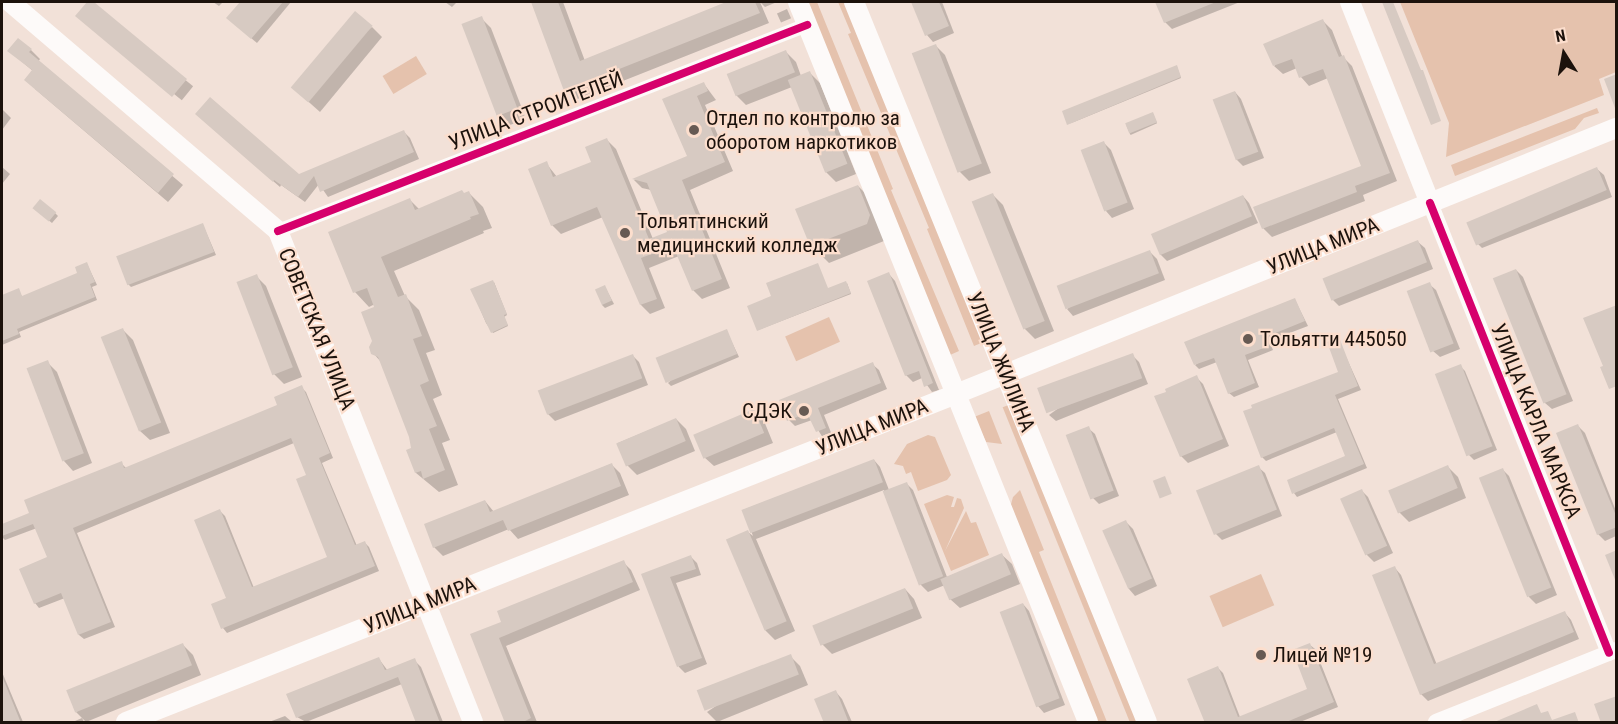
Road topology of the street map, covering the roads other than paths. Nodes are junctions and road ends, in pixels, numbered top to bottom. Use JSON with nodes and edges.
{"nodes":[{"id":1,"x":10,"y":2,"type":"edge"},
{"id":2,"x":798,"y":2,"type":"edge"},
{"id":3,"x":854,"y":2,"type":"edge"},
{"id":4,"x":1350,"y":2,"type":"edge"},
{"id":5,"x":807,"y":25,"type":"junction"},
{"id":6,"x":1617,"y":128,"type":"edge"},
{"id":7,"x":1430,"y":203,"type":"junction"},
{"id":8,"x":278,"y":231,"type":"junction"},
{"id":9,"x":1007,"y":374,"type":"junction"},
{"id":10,"x":957,"y":394,"type":"junction"},
{"id":11,"x":426,"y":602,"type":"junction"},
{"id":12,"x":1613,"y":652,"type":"edge"},
{"id":13,"x":126,"y":723,"type":"edge"},
{"id":14,"x":472,"y":723,"type":"edge"},
{"id":15,"x":1088,"y":723,"type":"edge"},
{"id":16,"x":1147,"y":723,"type":"edge"},
{"id":17,"x":1436,"y":723,"type":"edge"}],
"edges":[{"from":1,"to":8,"type":"main road","name":"СОВЕТСКАЯ УЛИЦА"},
{"from":2,"to":5,"type":"main road"},
{"from":3,"to":9,"type":"main road","name":"УЛИЦА ЖИЛИНА"},
{"from":4,"to":7,"type":"main road","name":"УЛИЦА КАРЛА МАРКСА"},
{"from":5,"to":8,"type":"street","name":"УЛИЦА СТРОИТЕЛЕЙ"},
{"from":5,"to":10,"type":"main road"},
{"from":6,"to":7,"type":"main road","name":"УЛИЦА МИРА"},
{"from":7,"to":9,"type":"main road","name":"УЛИЦА МИРА"},
{"from":7,"to":12,"type":"street","name":"УЛИЦА КАРЛА МАРКСА"},
{"from":8,"to":11,"type":"main road","name":"СОВЕТСКАЯ УЛИЦА"},
{"from":9,"to":10,"type":"main road","name":"УЛИЦА МИРА"},
{"from":9,"to":16,"type":"main road","name":"УЛИЦА ЖИЛИНА"},
{"from":10,"to":11,"type":"main road","name":"УЛИЦА МИРА"},
{"from":10,"to":15,"type":"main road"},
{"from":11,"to":13,"type":"main road","name":"УЛИЦА МИРА"},
{"from":11,"to":14,"type":"main road","name":"СОВЕТСКАЯ УЛИЦА"},
{"from":12,"to":17,"type":"street"}]}
